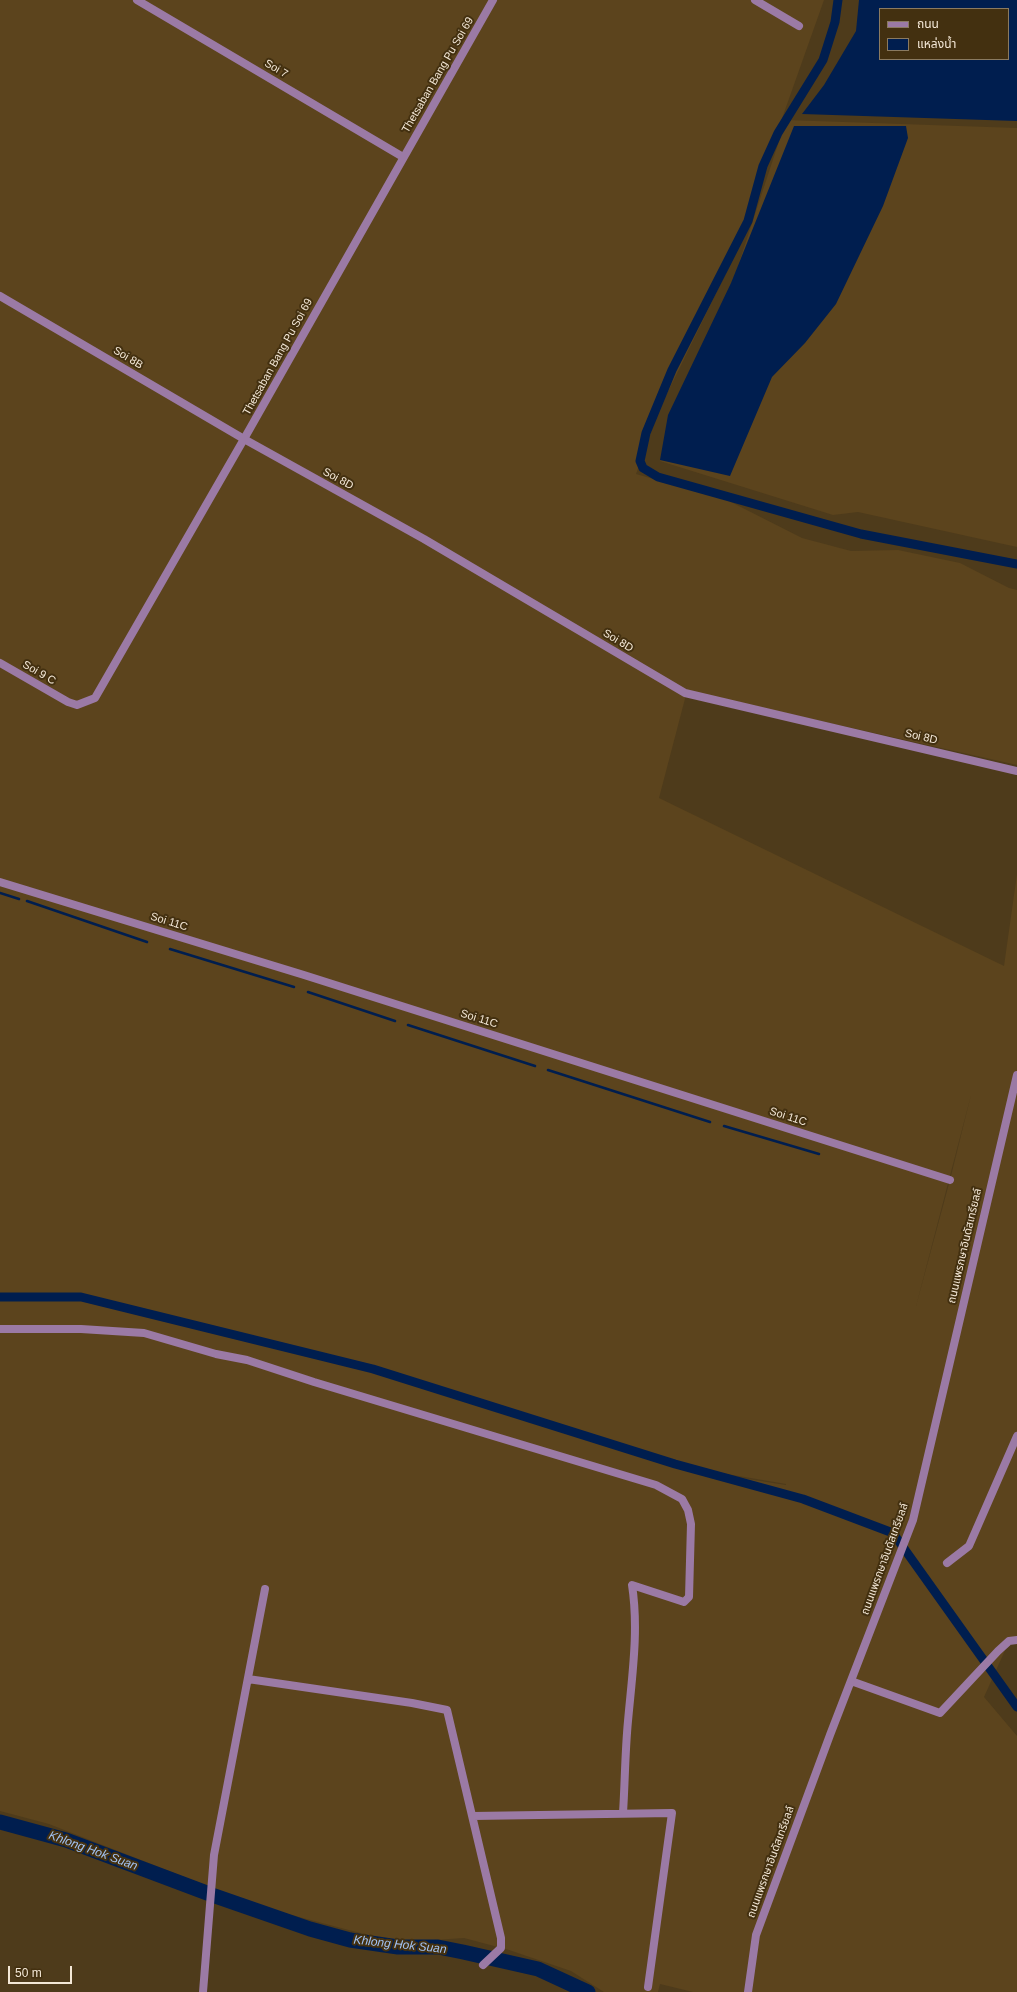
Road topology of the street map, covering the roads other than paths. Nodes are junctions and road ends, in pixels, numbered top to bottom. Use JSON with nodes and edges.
{"nodes":[{"id":1,"x":137,"y":0,"type":"edge"},
{"id":2,"x":493,"y":0,"type":"edge"},
{"id":3,"x":755,"y":0,"type":"edge"},
{"id":4,"x":800,"y":26,"type":"dead end"},
{"id":5,"x":403,"y":157,"type":"junction"},
{"id":6,"x":0,"y":296,"type":"edge"},
{"id":7,"x":244,"y":439,"type":"junction"},
{"id":8,"x":0,"y":663,"type":"edge"},
{"id":9,"x":68,"y":702,"type":"joint"},
{"id":10,"x":1017,"y":771,"type":"edge"},
{"id":11,"x":0,"y":882,"type":"edge"},
{"id":12,"x":1017,"y":1075,"type":"edge"},
{"id":13,"x":950,"y":1180,"type":"dead end"},
{"id":14,"x":0,"y":1329,"type":"edge"},
{"id":15,"x":1017,"y":1436,"type":"edge"},
{"id":16,"x":947,"y":1563,"type":"dead end"},
{"id":17,"x":265,"y":1589,"type":"dead end"},
{"id":18,"x":1017,"y":1640,"type":"edge"},
{"id":19,"x":248,"y":1679,"type":"junction"},
{"id":20,"x":851,"y":1681,"type":"junction"},
{"id":21,"x":623,"y":1812,"type":"junction"},
{"id":22,"x":473,"y":1816,"type":"junction"},
{"id":23,"x":483,"y":1965,"type":"dead end"},
{"id":24,"x":648,"y":1987,"type":"dead end"},
{"id":25,"x":203,"y":1992,"type":"edge"},
{"id":26,"x":748,"y":1992,"type":"edge"}],
"edges":[{"from":1,"to":5,"type":"street","name":"Soi 7"},
{"from":2,"to":5,"type":"street","name":"Thetsaban Bang Pu Soi 69"},
{"from":3,"to":4,"type":"street"},
{"from":5,"to":7,"type":"street","name":"Thetsaban Bang Pu Soi 69"},
{"from":6,"to":7,"type":"street","name":"Soi 8B"},
{"from":7,"to":9,"type":"street","name":"Thetsaban Bang Pu Soi 69"},
{"from":7,"to":10,"type":"street","name":"Soi 8D"},
{"from":8,"to":9,"type":"street","name":"Soi 9 C"},
{"from":11,"to":13,"type":"street","name":"Soi 11C"},
{"from":12,"to":20,"type":"street","name":"ถนนแพรกษาอินดัสเทรียลล์"},
{"from":14,"to":21,"type":"street"},
{"from":15,"to":16,"type":"street"},
{"from":17,"to":19,"type":"street"},
{"from":18,"to":20,"type":"street"},
{"from":19,"to":22,"type":"street"},
{"from":19,"to":25,"type":"street"},
{"from":20,"to":26,"type":"street","name":"ถนนแพรกษาอินดัสเทรียลล์"},
{"from":21,"to":22,"type":"street"},
{"from":21,"to":24,"type":"street"},
{"from":22,"to":23,"type":"street"}]}
